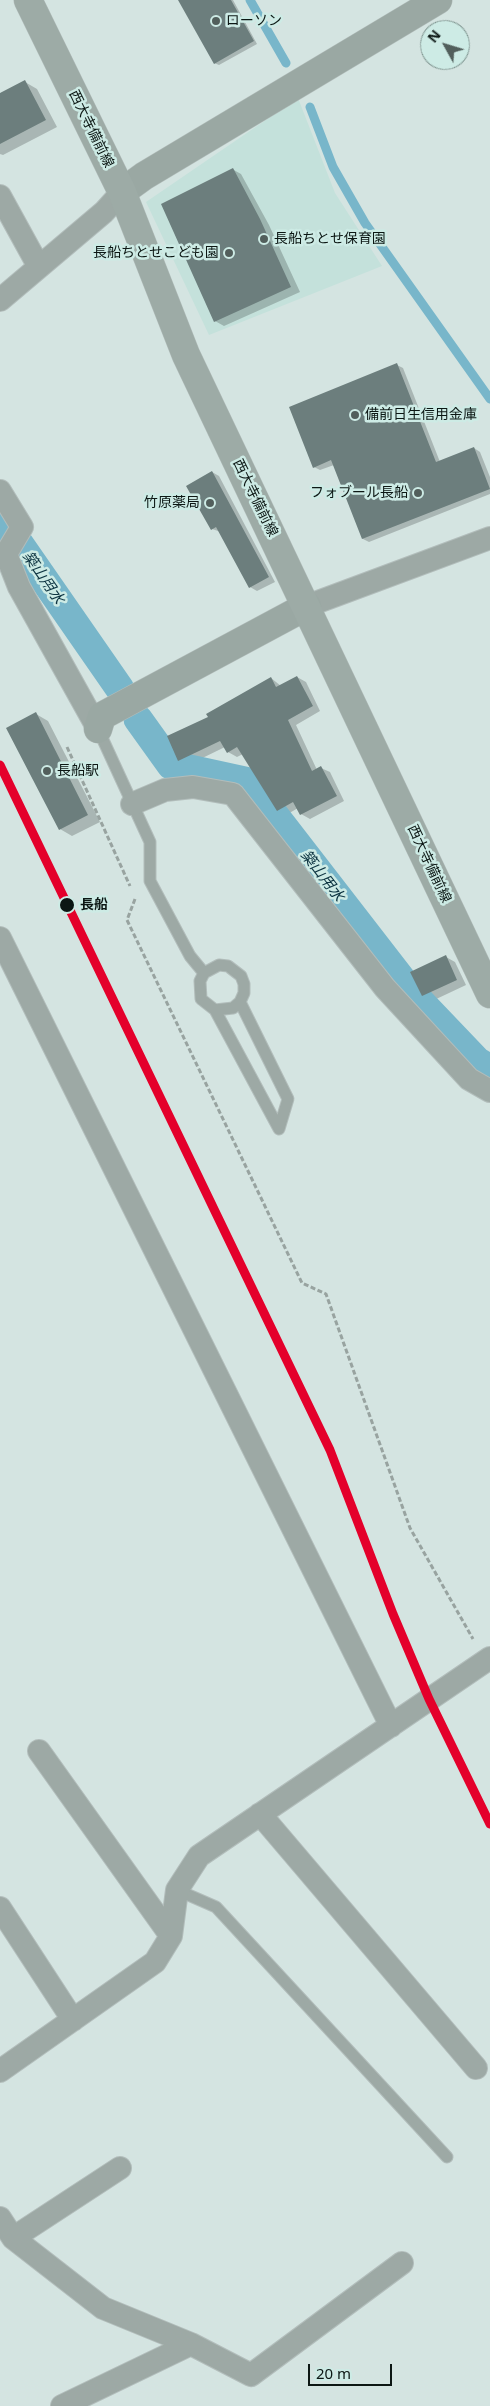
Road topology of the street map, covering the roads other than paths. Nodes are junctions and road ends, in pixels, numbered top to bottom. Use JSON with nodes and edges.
{"nodes":[{"id":1,"x":28,"y":0,"type":"edge"},
{"id":2,"x":438,"y":0,"type":"edge"},
{"id":3,"x":122,"y":192,"type":"junction"},
{"id":4,"x":0,"y":196,"type":"edge"},
{"id":5,"x":38,"y":267,"type":"junction"},
{"id":6,"x":0,"y":300,"type":"edge"},
{"id":7,"x":0,"y":491,"type":"edge"},
{"id":8,"x":490,"y":538,"type":"edge"},
{"id":9,"x":307,"y":606,"type":"junction"},
{"id":10,"x":98,"y":729,"type":"junction"},
{"id":11,"x":132,"y":804,"type":"junction"},
{"id":12,"x":0,"y":938,"type":"edge"},
{"id":13,"x":204,"y":972,"type":"junction"},
{"id":14,"x":490,"y":994,"type":"edge"},
{"id":15,"x":240,"y":1002,"type":"junction"},
{"id":16,"x":215,"y":1010,"type":"junction"},
{"id":17,"x":490,"y":1091,"type":"edge"},
{"id":18,"x":488,"y":1660,"type":"edge"},
{"id":19,"x":391,"y":1726,"type":"junction"},
{"id":20,"x":39,"y":1751,"type":"dead end"},
{"id":21,"x":260,"y":1814,"type":"junction"},
{"id":22,"x":177,"y":1890,"type":"junction"},
{"id":23,"x":0,"y":1908,"type":"edge"},
{"id":24,"x":171,"y":1936,"type":"junction"},
{"id":25,"x":73,"y":2020,"type":"junction"},
{"id":26,"x":476,"y":2068,"type":"dead end"},
{"id":27,"x":0,"y":2071,"type":"edge"},
{"id":28,"x":447,"y":2157,"type":"dead end"},
{"id":29,"x":120,"y":2168,"type":"dead end"},
{"id":30,"x":0,"y":2218,"type":"edge"},
{"id":31,"x":13,"y":2238,"type":"junction"},
{"id":32,"x":402,"y":2263,"type":"dead end"},
{"id":33,"x":191,"y":2344,"type":"junction"},
{"id":34,"x":62,"y":2406,"type":"edge"}],
"edges":[{"from":1,"to":3,"type":"main road","name":"西大寺備前線"},
{"from":2,"to":3,"type":"street"},
{"from":3,"to":5,"type":"street"},
{"from":3,"to":9,"type":"main road","name":"西大寺備前線"},
{"from":4,"to":5,"type":"street"},
{"from":5,"to":6,"type":"street"},
{"from":7,"to":10,"type":"street"},
{"from":8,"to":9,"type":"street"},
{"from":9,"to":10,"type":"street"},
{"from":9,"to":14,"type":"main road","name":"西大寺備前線"},
{"from":10,"to":11,"type":"lane"},
{"from":11,"to":13,"type":"lane"},
{"from":11,"to":17,"type":"street"},
{"from":12,"to":19,"type":"street"},
{"from":13,"to":15,"type":"lane"},
{"from":13,"to":16,"type":"lane"},
{"from":15,"to":16,"type":"lane"},
{"from":15,"to":16,"type":"lane"},
{"from":18,"to":19,"type":"street"},
{"from":19,"to":21,"type":"street"},
{"from":20,"to":24,"type":"street"},
{"from":21,"to":22,"type":"street"},
{"from":21,"to":26,"type":"street"},
{"from":22,"to":24,"type":"street"},
{"from":22,"to":28,"type":"lane"},
{"from":23,"to":25,"type":"street"},
{"from":24,"to":25,"type":"street"},
{"from":25,"to":27,"type":"street"},
{"from":29,"to":31,"type":"street"},
{"from":30,"to":31,"type":"street"},
{"from":31,"to":33,"type":"street"},
{"from":32,"to":33,"type":"street"},
{"from":33,"to":34,"type":"street"}]}
